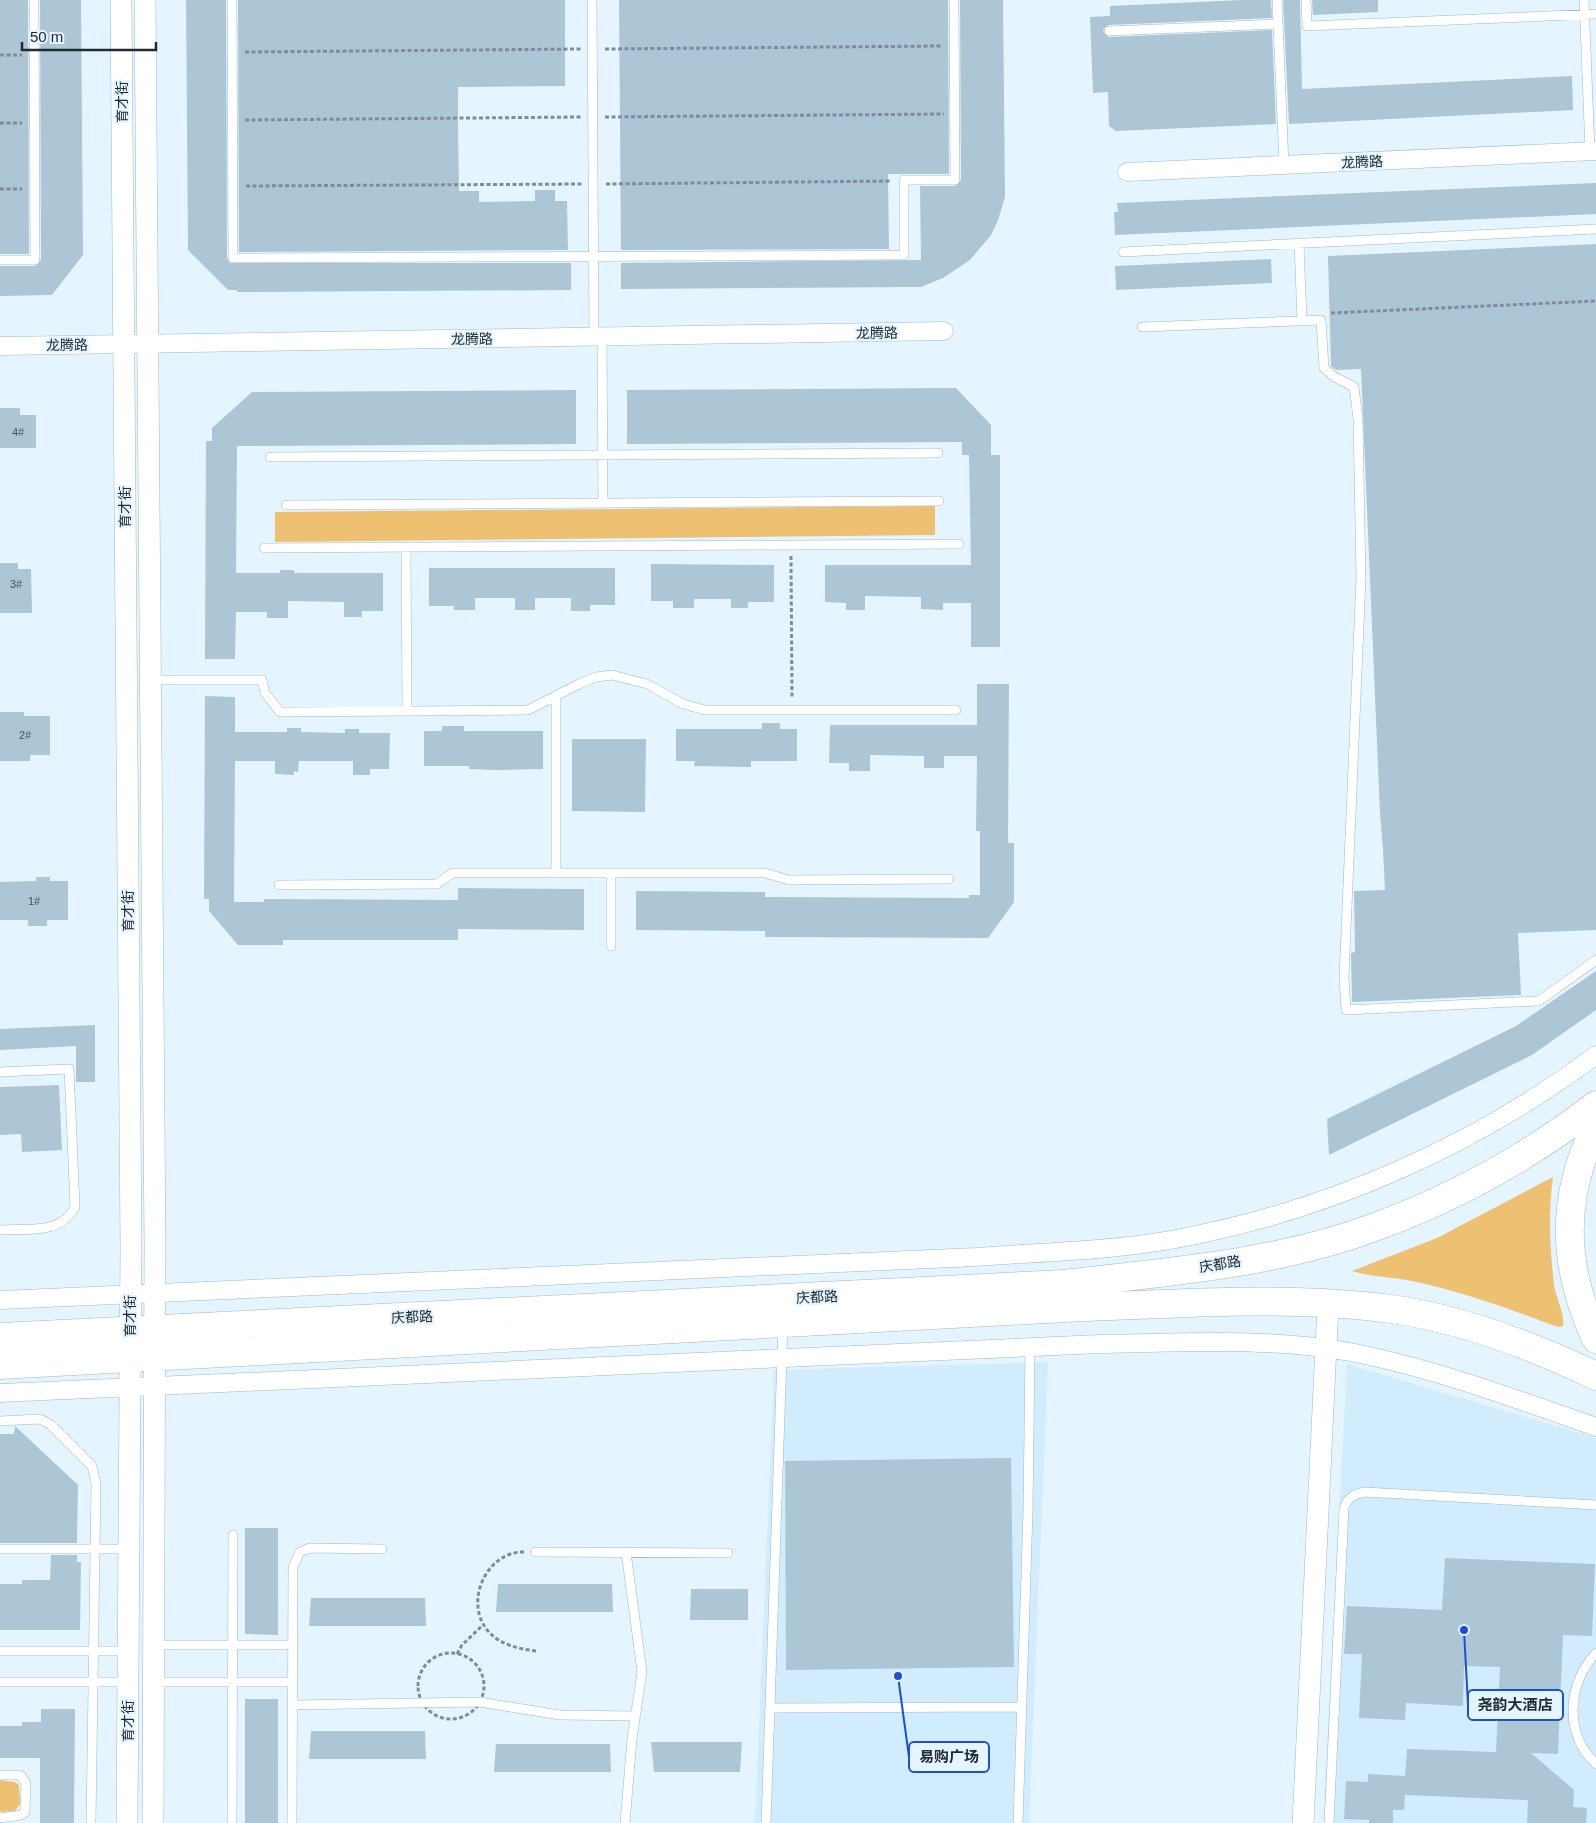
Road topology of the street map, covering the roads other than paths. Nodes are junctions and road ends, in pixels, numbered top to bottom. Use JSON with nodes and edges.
{"nodes":[{"id":1,"x":34,"y":0,"type":"edge"},
{"id":2,"x":121,"y":0,"type":"edge"},
{"id":3,"x":145,"y":0,"type":"edge"},
{"id":4,"x":232,"y":0,"type":"edge"},
{"id":5,"x":592,"y":0,"type":"edge"},
{"id":6,"x":954,"y":0,"type":"edge"},
{"id":7,"x":1277,"y":0,"type":"edge"},
{"id":8,"x":1306,"y":0,"type":"edge"},
{"id":9,"x":1584,"y":0,"type":"edge"},
{"id":10,"x":1596,"y":14,"type":"edge"},
{"id":11,"x":1584,"y":15,"type":"junction"},
{"id":12,"x":1278,"y":24,"type":"junction"},
{"id":13,"x":1109,"y":30,"type":"dead end"},
{"id":14,"x":1593,"y":151,"type":"edge"},
{"id":15,"x":1284,"y":165,"type":"junction"},
{"id":16,"x":1127,"y":172,"type":"dead end"},
{"id":17,"x":1596,"y":229,"type":"edge"},
{"id":18,"x":1299,"y":243,"type":"junction"},
{"id":19,"x":1123,"y":252,"type":"dead end"},
{"id":20,"x":593,"y":256,"type":"junction"},
{"id":21,"x":0,"y":260,"type":"edge"},
{"id":22,"x":1302,"y":320,"type":"junction"},
{"id":23,"x":1142,"y":327,"type":"dead end"},
{"id":24,"x":944,"y":332,"type":"dead end"},
{"id":25,"x":598,"y":337,"type":"junction"},
{"id":26,"x":124,"y":344,"type":"junction"},
{"id":27,"x":148,"y":344,"type":"junction"},
{"id":28,"x":0,"y":346,"type":"edge"},
{"id":29,"x":938,"y":453,"type":"dead end"},
{"id":30,"x":603,"y":455,"type":"junction"},
{"id":31,"x":270,"y":457,"type":"dead end"},
{"id":32,"x":939,"y":501,"type":"dead end"},
{"id":33,"x":603,"y":503,"type":"junction"},
{"id":34,"x":286,"y":505,"type":"dead end"},
{"id":35,"x":959,"y":544,"type":"dead end"},
{"id":36,"x":264,"y":548,"type":"dead end"},
{"id":37,"x":406,"y":548,"type":"junction"},
{"id":38,"x":150,"y":680,"type":"junction"},
{"id":39,"x":556,"y":697,"type":"junction"},
{"id":40,"x":956,"y":710,"type":"dead end"},
{"id":41,"x":407,"y":711,"type":"junction"},
{"id":42,"x":556,"y":874,"type":"junction"},
{"id":43,"x":611,"y":874,"type":"junction"},
{"id":44,"x":949,"y":879,"type":"dead end"},
{"id":45,"x":279,"y":885,"type":"dead end"},
{"id":46,"x":611,"y":946,"type":"dead end"},
{"id":47,"x":1596,"y":960,"type":"edge"},
{"id":48,"x":1596,"y":1055,"type":"edge"},
{"id":49,"x":0,"y":1072,"type":"edge"},
{"id":50,"x":1596,"y":1105,"type":"edge"},
{"id":51,"x":1596,"y":1126,"type":"edge"},
{"id":52,"x":0,"y":1230,"type":"edge"},
{"id":53,"x":155,"y":1293,"type":"junction"},
{"id":54,"x":130,"y":1294,"type":"junction"},
{"id":55,"x":0,"y":1300,"type":"edge"},
{"id":56,"x":1328,"y":1304,"type":"junction"},
{"id":57,"x":783,"y":1324,"type":"junction"},
{"id":58,"x":142,"y":1330,"type":"junction"},
{"id":59,"x":0,"y":1337,"type":"edge"},
{"id":60,"x":1596,"y":1339,"type":"edge"},
{"id":61,"x":1030,"y":1348,"type":"junction"},
{"id":62,"x":1326,"y":1349,"type":"junction"},
{"id":63,"x":142,"y":1358,"type":"junction"},
{"id":64,"x":782,"y":1358,"type":"junction"},
{"id":65,"x":0,"y":1365,"type":"edge"},
{"id":66,"x":1596,"y":1376,"type":"edge"},
{"id":67,"x":154,"y":1386,"type":"junction"},
{"id":68,"x":130,"y":1387,"type":"junction"},
{"id":69,"x":0,"y":1393,"type":"edge"},
{"id":70,"x":0,"y":1421,"type":"edge"},
{"id":71,"x":1596,"y":1427,"type":"edge"},
{"id":72,"x":1596,"y":1505,"type":"edge"},
{"id":73,"x":233,"y":1535,"type":"dead end"},
{"id":74,"x":0,"y":1549,"type":"edge"},
{"id":75,"x":95,"y":1549,"type":"junction"},
{"id":76,"x":129,"y":1549,"type":"junction"},
{"id":77,"x":382,"y":1549,"type":"dead end"},
{"id":78,"x":535,"y":1552,"type":"road end"},
{"id":79,"x":626,"y":1552,"type":"junction"},
{"id":80,"x":728,"y":1553,"type":"dead end"},
{"id":81,"x":153,"y":1645,"type":"junction"},
{"id":82,"x":233,"y":1645,"type":"junction"},
{"id":83,"x":293,"y":1645,"type":"junction"},
{"id":84,"x":0,"y":1651,"type":"edge"},
{"id":85,"x":94,"y":1651,"type":"junction"},
{"id":86,"x":128,"y":1651,"type":"junction"},
{"id":87,"x":1596,"y":1653,"type":"edge"},
{"id":88,"x":0,"y":1682,"type":"edge"},
{"id":89,"x":94,"y":1682,"type":"junction"},
{"id":90,"x":128,"y":1682,"type":"junction"},
{"id":91,"x":153,"y":1682,"type":"junction"},
{"id":92,"x":233,"y":1682,"type":"junction"},
{"id":93,"x":292,"y":1682,"type":"junction"},
{"id":94,"x":292,"y":1705,"type":"junction"},
{"id":95,"x":771,"y":1708,"type":"junction"},
{"id":96,"x":1022,"y":1708,"type":"junction"},
{"id":97,"x":635,"y":1716,"type":"junction"},
{"id":98,"x":1596,"y":1764,"type":"edge"},
{"id":99,"x":0,"y":1775,"type":"edge"},
{"id":100,"x":0,"y":1818,"type":"edge"},
{"id":101,"x":91,"y":1823,"type":"edge"},
{"id":102,"x":127,"y":1823,"type":"edge"},
{"id":103,"x":153,"y":1823,"type":"edge"},
{"id":104,"x":232,"y":1823,"type":"edge"},
{"id":105,"x":292,"y":1823,"type":"edge"},
{"id":106,"x":625,"y":1823,"type":"edge"},
{"id":107,"x":766,"y":1823,"type":"edge"},
{"id":108,"x":1018,"y":1823,"type":"edge"},
{"id":109,"x":1303,"y":1823,"type":"edge"},
{"id":110,"x":1329,"y":1823,"type":"edge"}],
"edges":[{"from":1,"to":21,"type":"lane"},
{"from":2,"to":26,"type":"street","name":"育才街"},
{"from":3,"to":27,"type":"street","name":"育才街"},
{"from":4,"to":20,"type":"lane"},
{"from":5,"to":20,"type":"lane"},
{"from":6,"to":20,"type":"lane"},
{"from":7,"to":12,"type":"lane"},
{"from":8,"to":11,"type":"lane"},
{"from":9,"to":11,"type":"lane"},
{"from":10,"to":11,"type":"lane"},
{"from":11,"to":14,"type":"lane"},
{"from":12,"to":13,"type":"lane"},
{"from":12,"to":15,"type":"lane"},
{"from":14,"to":15,"type":"street","name":"龙腾路"},
{"from":15,"to":16,"type":"street","name":"龙腾路"},
{"from":17,"to":18,"type":"lane"},
{"from":18,"to":19,"type":"lane"},
{"from":18,"to":22,"type":"lane"},
{"from":20,"to":25,"type":"lane"},
{"from":22,"to":23,"type":"lane"},
{"from":22,"to":47,"type":"lane"},
{"from":24,"to":25,"type":"street","name":"龙腾路"},
{"from":25,"to":27,"type":"street","name":"龙腾路"},
{"from":25,"to":30,"type":"lane"},
{"from":26,"to":27,"type":"street","name":"龙腾路"},
{"from":26,"to":28,"type":"street","name":"龙腾路"},
{"from":26,"to":54,"type":"street","name":"育才街"},
{"from":27,"to":38,"type":"street","name":"育才街"},
{"from":29,"to":30,"type":"lane"},
{"from":30,"to":31,"type":"lane"},
{"from":30,"to":33,"type":"lane"},
{"from":32,"to":33,"type":"lane"},
{"from":33,"to":34,"type":"lane"},
{"from":35,"to":37,"type":"lane"},
{"from":36,"to":37,"type":"lane"},
{"from":37,"to":41,"type":"lane"},
{"from":38,"to":41,"type":"lane"},
{"from":38,"to":53,"type":"street","name":"育才街"},
{"from":39,"to":40,"type":"lane"},
{"from":39,"to":41,"type":"lane"},
{"from":39,"to":42,"type":"lane"},
{"from":42,"to":43,"type":"lane"},
{"from":42,"to":45,"type":"lane"},
{"from":43,"to":44,"type":"lane"},
{"from":43,"to":46,"type":"lane"},
{"from":48,"to":53,"type":"street"},
{"from":49,"to":52,"type":"lane"},
{"from":50,"to":58,"type":"highway","name":"庆都路"},
{"from":51,"to":60,"type":"highway"},
{"from":53,"to":54,"type":"street"},
{"from":53,"to":58,"type":"street","name":"育才街"},
{"from":54,"to":55,"type":"street"},
{"from":54,"to":58,"type":"street","name":"育才街"},
{"from":56,"to":57,"type":"highway","name":"庆都路"},
{"from":56,"to":62,"type":"street"},
{"from":56,"to":66,"type":"highway","name":"庆都路"},
{"from":57,"to":63,"type":"highway","name":"庆都路"},
{"from":57,"to":64,"type":"lane"},
{"from":58,"to":59,"type":"highway","name":"庆都路"},
{"from":58,"to":63,"type":"street","name":"育才街"},
{"from":61,"to":62,"type":"street"},
{"from":61,"to":64,"type":"street"},
{"from":61,"to":96,"type":"lane"},
{"from":62,"to":71,"type":"street"},
{"from":62,"to":109,"type":"street"},
{"from":63,"to":65,"type":"highway","name":"庆都路"},
{"from":63,"to":67,"type":"street","name":"育才街"},
{"from":63,"to":68,"type":"street","name":"育才街"},
{"from":64,"to":67,"type":"street"},
{"from":64,"to":95,"type":"lane"},
{"from":67,"to":68,"type":"street"},
{"from":67,"to":81,"type":"street","name":"育才街"},
{"from":68,"to":69,"type":"street"},
{"from":68,"to":76,"type":"street","name":"育才街"},
{"from":70,"to":75,"type":"lane"},
{"from":72,"to":110,"type":"lane"},
{"from":73,"to":82,"type":"lane"},
{"from":74,"to":75,"type":"lane"},
{"from":75,"to":76,"type":"lane"},
{"from":75,"to":85,"type":"lane"},
{"from":76,"to":86,"type":"street","name":"育才街"},
{"from":77,"to":83,"type":"lane"},
{"from":78,"to":79,"type":"lane"},
{"from":79,"to":80,"type":"lane"},
{"from":79,"to":97,"type":"lane"},
{"from":81,"to":82,"type":"lane"},
{"from":81,"to":91,"type":"street","name":"育才街"},
{"from":82,"to":83,"type":"lane"},
{"from":82,"to":92,"type":"lane"},
{"from":83,"to":93,"type":"lane"},
{"from":84,"to":85,"type":"lane"},
{"from":85,"to":86,"type":"lane"},
{"from":85,"to":89,"type":"lane"},
{"from":86,"to":90,"type":"street","name":"育才街"},
{"from":87,"to":98,"type":"lane"},
{"from":88,"to":89,"type":"lane"},
{"from":89,"to":90,"type":"lane"},
{"from":89,"to":101,"type":"lane"},
{"from":90,"to":102,"type":"street","name":"育才街"},
{"from":91,"to":92,"type":"lane"},
{"from":91,"to":103,"type":"street","name":"育才街"},
{"from":92,"to":93,"type":"lane"},
{"from":92,"to":104,"type":"lane"},
{"from":93,"to":94,"type":"lane"},
{"from":94,"to":97,"type":"lane"},
{"from":94,"to":105,"type":"lane"},
{"from":95,"to":96,"type":"lane"},
{"from":95,"to":107,"type":"lane"},
{"from":96,"to":108,"type":"lane"},
{"from":97,"to":106,"type":"lane"},
{"from":99,"to":100,"type":"lane"}]}
